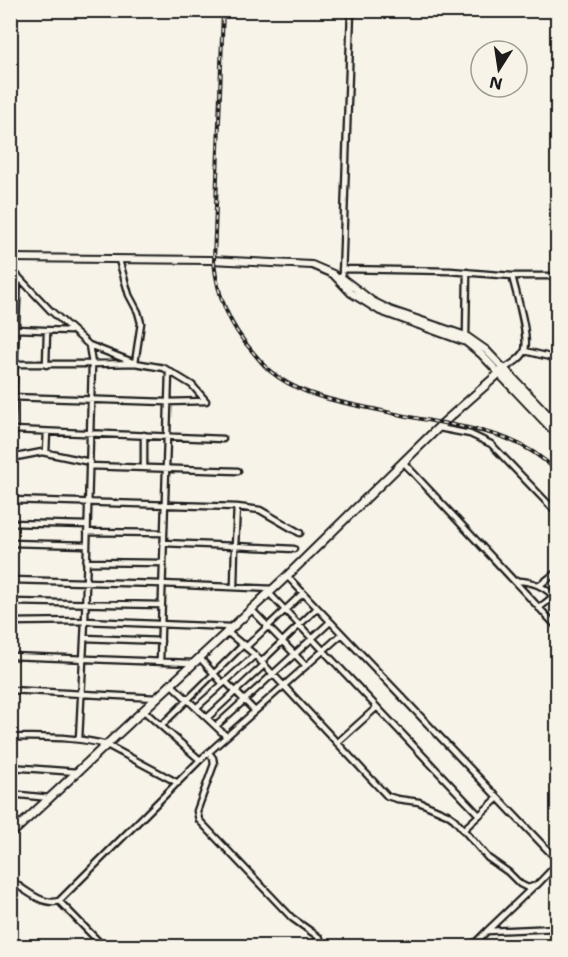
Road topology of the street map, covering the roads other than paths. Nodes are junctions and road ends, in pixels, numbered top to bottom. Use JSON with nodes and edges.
{"nodes":[{"id":1,"x":351,"y":10,"type":"edge"},
{"id":2,"x":10,"y":258,"type":"edge"},
{"id":3,"x":119,"y":260,"type":"junction"},
{"id":4,"x":10,"y":268,"type":"edge"},
{"id":5,"x":342,"y":269,"type":"junction"},
{"id":6,"x":467,"y":272,"type":"junction"},
{"id":7,"x":512,"y":276,"type":"junction"},
{"id":8,"x":558,"y":276,"type":"edge"},
{"id":9,"x":18,"y":277,"type":"junction"},
{"id":10,"x":340,"y":278,"type":"junction"},
{"id":11,"x":10,"y":291,"type":"edge"},
{"id":12,"x":18,"y":292,"type":"junction"},
{"id":13,"x":14,"y":318,"type":"edge"},
{"id":14,"x":16,"y":329,"type":"junction"},
{"id":15,"x":47,"y":331,"type":"junction"},
{"id":16,"x":71,"y":331,"type":"junction"},
{"id":17,"x":466,"y":339,"type":"junction"},
{"id":18,"x":89,"y":345,"type":"junction"},
{"id":19,"x":525,"y":351,"type":"junction"},
{"id":20,"x":558,"y":359,"type":"edge"},
{"id":21,"x":92,"y":363,"type":"junction"},
{"id":22,"x":135,"y":363,"type":"junction"},
{"id":23,"x":15,"y":364,"type":"junction"},
{"id":24,"x":46,"y":365,"type":"junction"},
{"id":25,"x":502,"y":371,"type":"junction"},
{"id":26,"x":169,"y":372,"type":"junction"},
{"id":27,"x":13,"y":377,"type":"edge"},
{"id":28,"x":12,"y":397,"type":"edge"},
{"id":29,"x":91,"y":400,"type":"junction"},
{"id":30,"x":167,"y":402,"type":"junction"},
{"id":31,"x":558,"y":426,"type":"edge"},
{"id":32,"x":439,"y":428,"type":"junction"},
{"id":33,"x":13,"y":430,"type":"junction"},
{"id":34,"x":47,"y":432,"type":"junction"},
{"id":35,"x":90,"y":434,"type":"junction"},
{"id":36,"x":144,"y":435,"type":"junction"},
{"id":37,"x":558,"y":435,"type":"edge"},
{"id":38,"x":166,"y":436,"type":"junction"},
{"id":39,"x":11,"y":439,"type":"edge"},
{"id":40,"x":223,"y":439,"type":"dead end"},
{"id":41,"x":46,"y":453,"type":"junction"},
{"id":42,"x":11,"y":458,"type":"edge"},
{"id":43,"x":404,"y":463,"type":"junction"},
{"id":44,"x":89,"y":464,"type":"junction"},
{"id":45,"x":144,"y":468,"type":"junction"},
{"id":46,"x":165,"y":469,"type":"junction"},
{"id":47,"x":238,"y":471,"type":"dead end"},
{"id":48,"x":10,"y":472,"type":"edge"},
{"id":49,"x":10,"y":500,"type":"edge"},
{"id":50,"x":88,"y":503,"type":"junction"},
{"id":51,"x":164,"y":504,"type":"junction"},
{"id":52,"x":237,"y":507,"type":"junction"},
{"id":53,"x":558,"y":514,"type":"edge"},
{"id":54,"x":10,"y":523,"type":"edge"},
{"id":55,"x":87,"y":525,"type":"junction"},
{"id":56,"x":87,"y":532,"type":"junction"},
{"id":57,"x":163,"y":533,"type":"junction"},
{"id":58,"x":300,"y":533,"type":"dead end"},
{"id":59,"x":10,"y":543,"type":"edge"},
{"id":60,"x":163,"y":543,"type":"junction"},
{"id":61,"x":87,"y":545,"type":"junction"},
{"id":62,"x":236,"y":546,"type":"junction"},
{"id":63,"x":294,"y":549,"type":"dead end"},
{"id":64,"x":86,"y":562,"type":"junction"},
{"id":65,"x":163,"y":563,"type":"junction"},
{"id":66,"x":558,"y":571,"type":"edge"},
{"id":67,"x":287,"y":576,"type":"junction"},
{"id":68,"x":10,"y":580,"type":"edge"},
{"id":69,"x":514,"y":581,"type":"junction"},
{"id":70,"x":86,"y":582,"type":"junction"},
{"id":71,"x":162,"y":584,"type":"junction"},
{"id":72,"x":540,"y":585,"type":"junction"},
{"id":73,"x":234,"y":586,"type":"junction"},
{"id":74,"x":271,"y":591,"type":"junction"},
{"id":75,"x":303,"y":593,"type":"junction"},
{"id":76,"x":556,"y":598,"type":"edge"},
{"id":77,"x":10,"y":602,"type":"edge"},
{"id":78,"x":85,"y":603,"type":"junction"},
{"id":79,"x":161,"y":605,"type":"junction"},
{"id":80,"x":317,"y":608,"type":"junction"},
{"id":81,"x":539,"y":608,"type":"junction"},
{"id":82,"x":251,"y":609,"type":"junction"},
{"id":83,"x":285,"y":610,"type":"junction"},
{"id":84,"x":85,"y":621,"type":"junction"},
{"id":85,"x":10,"y":622,"type":"edge"},
{"id":86,"x":330,"y":622,"type":"junction"},
{"id":87,"x":161,"y":623,"type":"junction"},
{"id":88,"x":268,"y":626,"type":"junction"},
{"id":89,"x":299,"y":626,"type":"junction"},
{"id":90,"x":558,"y":628,"type":"edge"},
{"id":91,"x":229,"y":629,"type":"junction"},
{"id":92,"x":342,"y":634,"type":"junction"},
{"id":93,"x":84,"y":638,"type":"junction"},
{"id":94,"x":312,"y":639,"type":"junction"},
{"id":95,"x":161,"y":641,"type":"junction"},
{"id":96,"x":283,"y":641,"type":"junction"},
{"id":97,"x":245,"y":646,"type":"junction"},
{"id":98,"x":322,"y":651,"type":"junction"},
{"id":99,"x":296,"y":654,"type":"junction"},
{"id":100,"x":255,"y":655,"type":"junction"},
{"id":101,"x":10,"y":656,"type":"edge"},
{"id":102,"x":83,"y":657,"type":"junction"},
{"id":103,"x":199,"y":657,"type":"junction"},
{"id":104,"x":160,"y":661,"type":"junction"},
{"id":105,"x":192,"y":663,"type":"junction"},
{"id":106,"x":263,"y":663,"type":"junction"},
{"id":107,"x":306,"y":666,"type":"junction"},
{"id":108,"x":214,"y":673,"type":"junction"},
{"id":109,"x":274,"y":675,"type":"junction"},
{"id":110,"x":224,"y":683,"type":"junction"},
{"id":111,"x":171,"y":684,"type":"junction"},
{"id":112,"x":284,"y":686,"type":"junction"},
{"id":113,"x":10,"y":690,"type":"edge"},
{"id":114,"x":234,"y":691,"type":"junction"},
{"id":115,"x":82,"y":694,"type":"junction"},
{"id":116,"x":157,"y":698,"type":"junction"},
{"id":117,"x":187,"y":700,"type":"junction"},
{"id":118,"x":244,"y":701,"type":"junction"},
{"id":119,"x":196,"y":708,"type":"junction"},
{"id":120,"x":376,"y":708,"type":"junction"},
{"id":121,"x":144,"y":711,"type":"junction"},
{"id":122,"x":255,"y":711,"type":"junction"},
{"id":123,"x":207,"y":718,"type":"junction"},
{"id":124,"x":161,"y":726,"type":"junction"},
{"id":125,"x":216,"y":726,"type":"junction"},
{"id":126,"x":226,"y":736,"type":"junction"},
{"id":127,"x":10,"y":737,"type":"edge"},
{"id":128,"x":79,"y":739,"type":"junction"},
{"id":129,"x":337,"y":743,"type":"junction"},
{"id":130,"x":107,"y":745,"type":"junction"},
{"id":131,"x":209,"y":753,"type":"junction"},
{"id":132,"x":200,"y":760,"type":"junction"},
{"id":133,"x":10,"y":767,"type":"edge"},
{"id":134,"x":77,"y":772,"type":"junction"},
{"id":135,"x":178,"y":783,"type":"junction"},
{"id":136,"x":10,"y":794,"type":"edge"},
{"id":137,"x":50,"y":798,"type":"junction"},
{"id":138,"x":498,"y":798,"type":"junction"},
{"id":139,"x":479,"y":815,"type":"junction"},
{"id":140,"x":10,"y":822,"type":"edge"},
{"id":141,"x":23,"y":823,"type":"junction"},
{"id":142,"x":464,"y":830,"type":"junction"},
{"id":143,"x":10,"y":835,"type":"edge"},
{"id":144,"x":558,"y":862,"type":"edge"},
{"id":145,"x":10,"y":880,"type":"edge"},
{"id":146,"x":533,"y":887,"type":"junction"},
{"id":147,"x":59,"y":901,"type":"junction"},
{"id":148,"x":558,"y":928,"type":"edge"},
{"id":149,"x":487,"y":931,"type":"junction"},
{"id":150,"x":320,"y":938,"type":"dead end"},
{"id":151,"x":103,"y":946,"type":"edge"},
{"id":152,"x":472,"y":946,"type":"edge"}],
"edges":[{"from":1,"to":5,"type":"street"},
{"from":2,"to":3,"type":"street"},
{"from":3,"to":10,"type":"street"},
{"from":3,"to":22,"type":"street"},
{"from":4,"to":9,"type":"street"},
{"from":5,"to":6,"type":"street"},
{"from":5,"to":10,"type":"street"},
{"from":6,"to":7,"type":"street"},
{"from":6,"to":17,"type":"street"},
{"from":7,"to":8,"type":"street"},
{"from":7,"to":19,"type":"street"},
{"from":9,"to":12,"type":"street"},
{"from":9,"to":16,"type":"street"},
{"from":10,"to":17,"type":"street"},
{"from":11,"to":12,"type":"street"},
{"from":12,"to":13,"type":"street"},
{"from":13,"to":14,"type":"street"},
{"from":14,"to":15,"type":"street"},
{"from":14,"to":23,"type":"street"},
{"from":15,"to":16,"type":"street"},
{"from":15,"to":24,"type":"street"},
{"from":16,"to":18,"type":"street"},
{"from":17,"to":25,"type":"street"},
{"from":18,"to":21,"type":"street"},
{"from":18,"to":22,"type":"street"},
{"from":19,"to":20,"type":"street"},
{"from":19,"to":25,"type":"street"},
{"from":21,"to":22,"type":"street"},
{"from":21,"to":24,"type":"street"},
{"from":21,"to":29,"type":"street"},
{"from":22,"to":26,"type":"street"},
{"from":23,"to":24,"type":"street"},
{"from":23,"to":27,"type":"street"},
{"from":25,"to":31,"type":"main road"},
{"from":25,"to":32,"type":"main road"},
{"from":25,"to":37,"type":"main road"},
{"from":26,"to":30,"type":"street"},
{"from":26,"to":30,"type":"street"},
{"from":27,"to":28,"type":"street"},
{"from":28,"to":29,"type":"street"},
{"from":28,"to":33,"type":"street"},
{"from":29,"to":30,"type":"street"},
{"from":29,"to":35,"type":"street"},
{"from":30,"to":38,"type":"street"},
{"from":32,"to":43,"type":"main road"},
{"from":32,"to":53,"type":"street"},
{"from":33,"to":34,"type":"street"},
{"from":33,"to":39,"type":"street"},
{"from":34,"to":35,"type":"street"},
{"from":34,"to":41,"type":"street"},
{"from":35,"to":36,"type":"street"},
{"from":35,"to":44,"type":"street"},
{"from":36,"to":38,"type":"street"},
{"from":36,"to":45,"type":"street"},
{"from":38,"to":40,"type":"street"},
{"from":38,"to":46,"type":"street"},
{"from":39,"to":42,"type":"street"},
{"from":41,"to":42,"type":"street"},
{"from":41,"to":44,"type":"street"},
{"from":42,"to":48,"type":"street"},
{"from":43,"to":67,"type":"main road"},
{"from":43,"to":69,"type":"street"},
{"from":44,"to":45,"type":"street"},
{"from":44,"to":50,"type":"street"},
{"from":45,"to":46,"type":"street"},
{"from":46,"to":47,"type":"street"},
{"from":46,"to":51,"type":"street"},
{"from":49,"to":50,"type":"street"},
{"from":50,"to":51,"type":"street"},
{"from":50,"to":55,"type":"street"},
{"from":51,"to":52,"type":"street"},
{"from":51,"to":57,"type":"street"},
{"from":52,"to":58,"type":"street"},
{"from":52,"to":62,"type":"street"},
{"from":54,"to":55,"type":"street"},
{"from":55,"to":56,"type":"street"},
{"from":56,"to":57,"type":"street"},
{"from":56,"to":61,"type":"street"},
{"from":57,"to":60,"type":"street"},
{"from":59,"to":61,"type":"street"},
{"from":60,"to":62,"type":"street"},
{"from":60,"to":65,"type":"street"},
{"from":61,"to":64,"type":"street"},
{"from":62,"to":63,"type":"street"},
{"from":62,"to":73,"type":"street"},
{"from":64,"to":65,"type":"street"},
{"from":64,"to":70,"type":"street"},
{"from":65,"to":71,"type":"street"},
{"from":66,"to":72,"type":"street"},
{"from":67,"to":74,"type":"main road"},
{"from":67,"to":75,"type":"street"},
{"from":68,"to":70,"type":"street"},
{"from":69,"to":72,"type":"street"},
{"from":69,"to":81,"type":"street"},
{"from":70,"to":71,"type":"street"},
{"from":70,"to":78,"type":"street"},
{"from":71,"to":73,"type":"street"},
{"from":71,"to":79,"type":"street"},
{"from":72,"to":76,"type":"street"},
{"from":73,"to":74,"type":"street"},
{"from":74,"to":82,"type":"main road"},
{"from":74,"to":83,"type":"street"},
{"from":75,"to":80,"type":"street"},
{"from":75,"to":83,"type":"street"},
{"from":76,"to":81,"type":"street"},
{"from":77,"to":78,"type":"street"},
{"from":78,"to":79,"type":"street"},
{"from":78,"to":84,"type":"street"},
{"from":79,"to":87,"type":"street"},
{"from":80,"to":86,"type":"street"},
{"from":80,"to":89,"type":"street"},
{"from":81,"to":90,"type":"street"},
{"from":82,"to":88,"type":"street"},
{"from":82,"to":91,"type":"main road"},
{"from":83,"to":88,"type":"street"},
{"from":83,"to":89,"type":"street"},
{"from":84,"to":85,"type":"street"},
{"from":84,"to":87,"type":"street"},
{"from":84,"to":93,"type":"street"},
{"from":86,"to":92,"type":"street"},
{"from":86,"to":94,"type":"street"},
{"from":87,"to":91,"type":"street"},
{"from":87,"to":95,"type":"street"},
{"from":88,"to":96,"type":"street"},
{"from":88,"to":97,"type":"street"},
{"from":89,"to":94,"type":"street"},
{"from":89,"to":96,"type":"street"},
{"from":91,"to":97,"type":"street"},
{"from":91,"to":103,"type":"main road"},
{"from":92,"to":98,"type":"street"},
{"from":92,"to":138,"type":"street"},
{"from":93,"to":95,"type":"street"},
{"from":93,"to":102,"type":"street"},
{"from":94,"to":98,"type":"street"},
{"from":94,"to":99,"type":"street"},
{"from":95,"to":104,"type":"street"},
{"from":96,"to":99,"type":"street"},
{"from":96,"to":106,"type":"street"},
{"from":97,"to":100,"type":"street"},
{"from":97,"to":108,"type":"street"},
{"from":98,"to":107,"type":"street"},
{"from":98,"to":120,"type":"street"},
{"from":99,"to":107,"type":"street"},
{"from":99,"to":109,"type":"street"},
{"from":100,"to":106,"type":"street"},
{"from":100,"to":110,"type":"street"},
{"from":101,"to":102,"type":"street"},
{"from":102,"to":104,"type":"street"},
{"from":102,"to":115,"type":"street"},
{"from":103,"to":105,"type":"main road"},
{"from":103,"to":108,"type":"street"},
{"from":104,"to":105,"type":"street"},
{"from":105,"to":111,"type":"main road"},
{"from":106,"to":109,"type":"street"},
{"from":106,"to":114,"type":"street"},
{"from":107,"to":112,"type":"street"},
{"from":108,"to":110,"type":"street"},
{"from":108,"to":117,"type":"street"},
{"from":109,"to":112,"type":"street"},
{"from":109,"to":118,"type":"street"},
{"from":110,"to":114,"type":"street"},
{"from":110,"to":119,"type":"street"},
{"from":111,"to":116,"type":"main road"},
{"from":111,"to":117,"type":"street"},
{"from":112,"to":122,"type":"street"},
{"from":112,"to":129,"type":"street"},
{"from":113,"to":115,"type":"street"},
{"from":114,"to":118,"type":"street"},
{"from":114,"to":123,"type":"street"},
{"from":115,"to":116,"type":"street"},
{"from":115,"to":128,"type":"street"},
{"from":116,"to":121,"type":"main road"},
{"from":117,"to":119,"type":"street"},
{"from":117,"to":124,"type":"street"},
{"from":118,"to":122,"type":"street"},
{"from":118,"to":125,"type":"street"},
{"from":119,"to":123,"type":"street"},
{"from":120,"to":129,"type":"street"},
{"from":120,"to":139,"type":"street"},
{"from":121,"to":124,"type":"street"},
{"from":121,"to":130,"type":"main road"},
{"from":122,"to":126,"type":"street"},
{"from":123,"to":125,"type":"street"},
{"from":124,"to":132,"type":"street"},
{"from":125,"to":126,"type":"street"},
{"from":126,"to":131,"type":"street"},
{"from":127,"to":128,"type":"street"},
{"from":128,"to":130,"type":"street"},
{"from":129,"to":142,"type":"street"},
{"from":130,"to":134,"type":"main road"},
{"from":130,"to":135,"type":"street"},
{"from":131,"to":132,"type":"street"},
{"from":131,"to":150,"type":"street"},
{"from":132,"to":135,"type":"street"},
{"from":133,"to":134,"type":"street"},
{"from":134,"to":137,"type":"main road"},
{"from":135,"to":147,"type":"street"},
{"from":136,"to":137,"type":"street"},
{"from":137,"to":141,"type":"main road"},
{"from":138,"to":139,"type":"street"},
{"from":138,"to":144,"type":"street"},
{"from":139,"to":142,"type":"street"},
{"from":140,"to":141,"type":"street"},
{"from":141,"to":143,"type":"main road"},
{"from":142,"to":146,"type":"street"},
{"from":144,"to":146,"type":"street"},
{"from":145,"to":147,"type":"street"},
{"from":146,"to":149,"type":"street"},
{"from":147,"to":151,"type":"street"},
{"from":148,"to":149,"type":"street"},
{"from":149,"to":152,"type":"street"}]}
